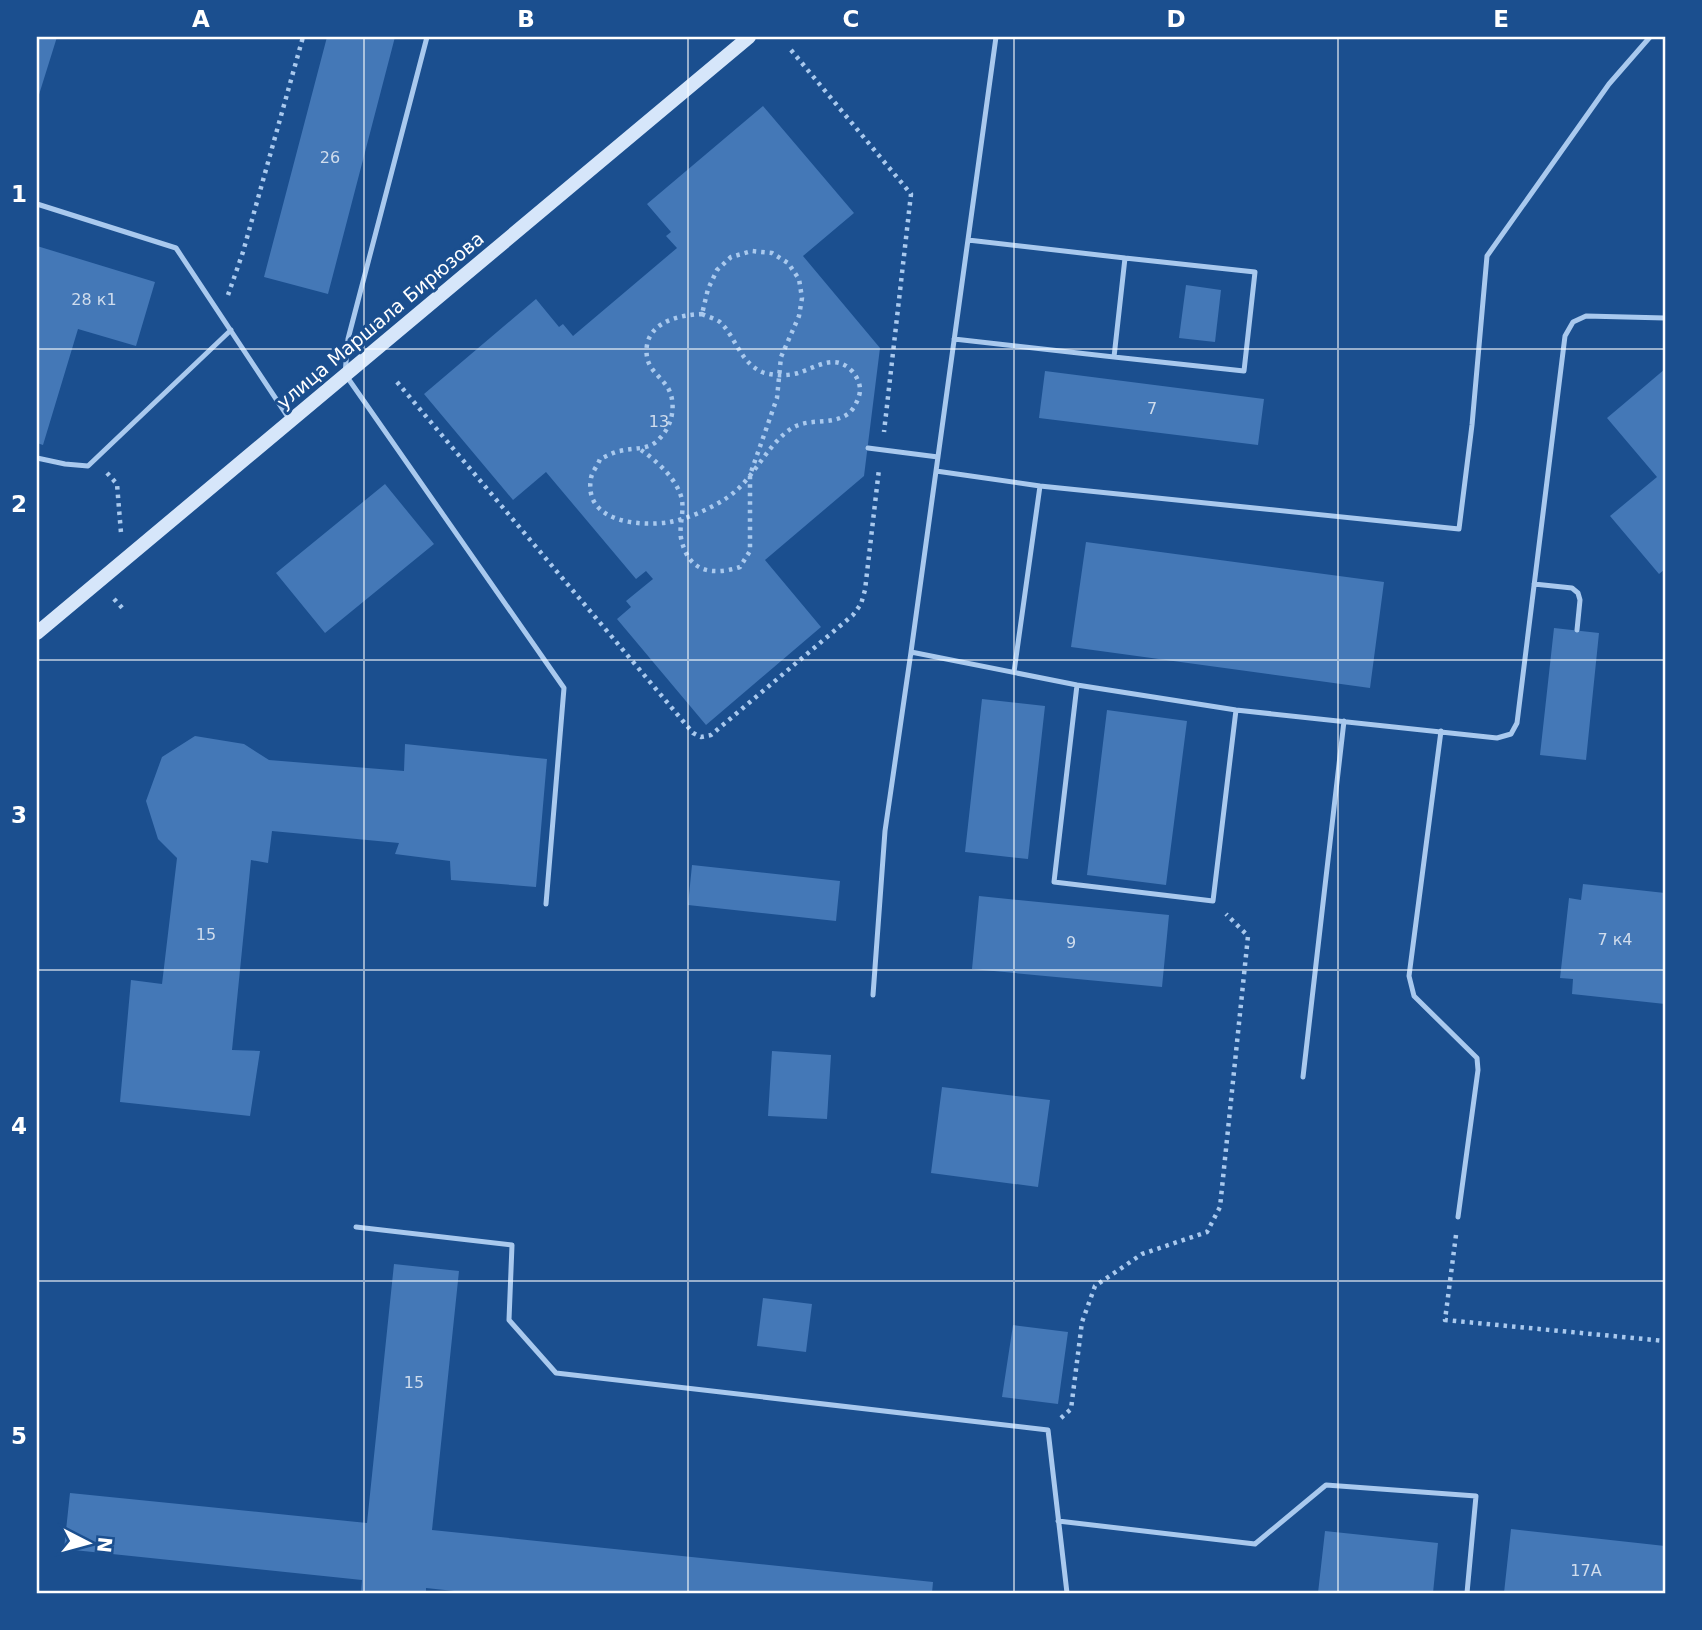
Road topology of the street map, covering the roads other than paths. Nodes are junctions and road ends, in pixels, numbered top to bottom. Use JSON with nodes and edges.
{"nodes":[{"id":1,"x":427,"y":37,"type":"edge"},
{"id":2,"x":749,"y":37,"type":"edge"},
{"id":3,"x":996,"y":37,"type":"edge"},
{"id":4,"x":1650,"y":37,"type":"edge"},
{"id":5,"x":37,"y":204,"type":"edge"},
{"id":6,"x":968,"y":240,"type":"junction"},
{"id":7,"x":1125,"y":258,"type":"junction"},
{"id":8,"x":1665,"y":318,"type":"edge"},
{"id":9,"x":231,"y":330,"type":"junction"},
{"id":10,"x":954,"y":339,"type":"junction"},
{"id":11,"x":1115,"y":357,"type":"junction"},
{"id":12,"x":345,"y":374,"type":"junction"},
{"id":13,"x":290,"y":419,"type":"junction"},
{"id":14,"x":868,"y":448,"type":"dead end"},
{"id":15,"x":938,"y":457,"type":"junction"},
{"id":16,"x":37,"y":458,"type":"edge"},
{"id":17,"x":936,"y":471,"type":"junction"},
{"id":18,"x":1040,"y":486,"type":"junction"},
{"id":19,"x":1534,"y":584,"type":"junction"},
{"id":20,"x":1577,"y":630,"type":"dead end"},
{"id":21,"x":37,"y":633,"type":"edge"},
{"id":22,"x":911,"y":652,"type":"junction"},
{"id":23,"x":1014,"y":672,"type":"junction"},
{"id":24,"x":1077,"y":685,"type":"junction"},
{"id":25,"x":1236,"y":710,"type":"junction"},
{"id":26,"x":1344,"y":722,"type":"junction"},
{"id":27,"x":1441,"y":731,"type":"junction"},
{"id":28,"x":546,"y":904,"type":"dead end"},
{"id":29,"x":873,"y":995,"type":"dead end"},
{"id":30,"x":1303,"y":1077,"type":"dead end"},
{"id":31,"x":1458,"y":1217,"type":"road end"},
{"id":32,"x":356,"y":1227,"type":"dead end"},
{"id":33,"x":1058,"y":1521,"type":"junction"},
{"id":34,"x":1066,"y":1593,"type":"edge"},
{"id":35,"x":1467,"y":1593,"type":"edge"}],
"edges":[{"from":1,"to":12,"type":"lane"},
{"from":2,"to":12,"type":"street","name":"улица Маршала Бирюзова"},
{"from":3,"to":6,"type":"lane"},
{"from":4,"to":18,"type":"lane"},
{"from":5,"to":9,"type":"lane"},
{"from":6,"to":7,"type":"lane"},
{"from":6,"to":10,"type":"lane"},
{"from":7,"to":11,"type":"lane"},
{"from":7,"to":11,"type":"lane"},
{"from":8,"to":19,"type":"lane"},
{"from":9,"to":13,"type":"lane"},
{"from":9,"to":16,"type":"lane"},
{"from":10,"to":11,"type":"lane"},
{"from":10,"to":15,"type":"lane"},
{"from":12,"to":13,"type":"street","name":"улица Маршала Бирюзова"},
{"from":12,"to":28,"type":"lane"},
{"from":13,"to":21,"type":"street","name":"улица Маршала Бирюзова"},
{"from":14,"to":15,"type":"lane"},
{"from":15,"to":17,"type":"lane"},
{"from":17,"to":18,"type":"lane"},
{"from":17,"to":22,"type":"lane"},
{"from":18,"to":23,"type":"lane"},
{"from":19,"to":20,"type":"lane"},
{"from":19,"to":27,"type":"lane"},
{"from":22,"to":23,"type":"lane"},
{"from":22,"to":29,"type":"lane"},
{"from":23,"to":24,"type":"lane"},
{"from":24,"to":25,"type":"lane"},
{"from":24,"to":25,"type":"lane"},
{"from":25,"to":26,"type":"lane"},
{"from":26,"to":27,"type":"lane"},
{"from":26,"to":30,"type":"lane"},
{"from":27,"to":31,"type":"lane"},
{"from":32,"to":33,"type":"lane"},
{"from":33,"to":34,"type":"lane"},
{"from":33,"to":35,"type":"lane"}]}
